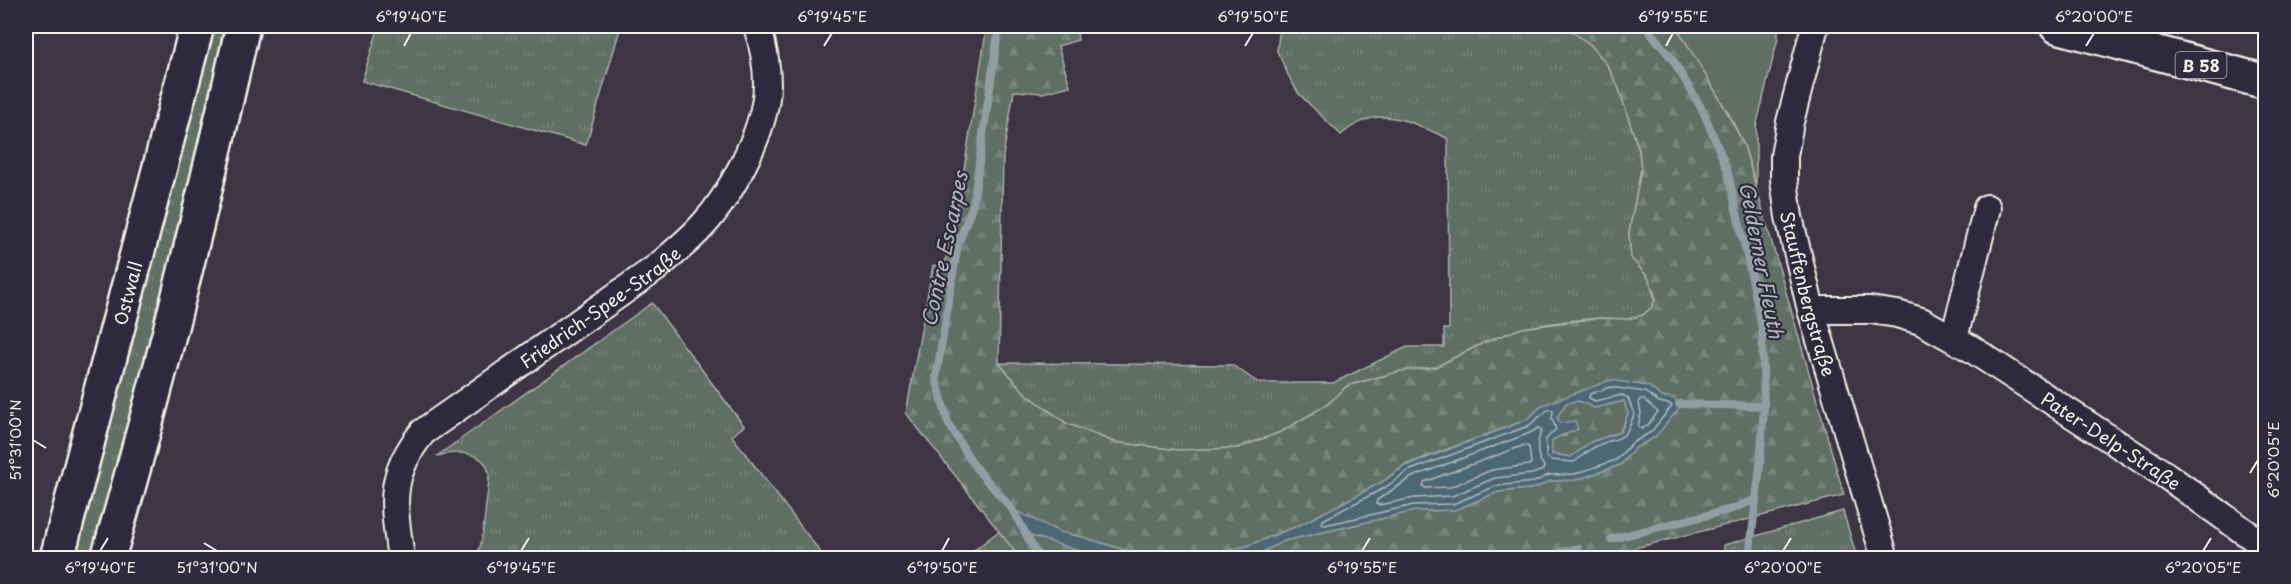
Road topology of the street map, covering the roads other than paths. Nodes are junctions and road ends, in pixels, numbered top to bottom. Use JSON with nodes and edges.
{"nodes":[{"id":1,"x":196,"y":26,"type":"edge"},
{"id":2,"x":243,"y":26,"type":"edge"},
{"id":3,"x":758,"y":26,"type":"edge"},
{"id":4,"x":1815,"y":26,"type":"edge"},
{"id":5,"x":2057,"y":26,"type":"edge"},
{"id":6,"x":2265,"y":82,"type":"edge"},
{"id":7,"x":1987,"y":208,"type":"dead end"},
{"id":8,"x":1811,"y":310,"type":"junction"},
{"id":9,"x":1954,"y":338,"type":"junction"},
{"id":10,"x":2265,"y":547,"type":"edge"},
{"id":11,"x":57,"y":558,"type":"edge"},
{"id":12,"x":108,"y":558,"type":"edge"},
{"id":13,"x":401,"y":558,"type":"edge"},
{"id":14,"x":1885,"y":558,"type":"edge"}],
"edges":[{"from":1,"to":11,"type":"main road","name":"Ostwall"},
{"from":2,"to":12,"type":"main road"},
{"from":3,"to":13,"type":"street","name":"Friedrich-Spee-Straße"},
{"from":4,"to":8,"type":"street","name":"Stauffenbergstraße"},
{"from":5,"to":6,"type":"main road","number":"B 58"},
{"from":7,"to":9,"type":"street"},
{"from":8,"to":9,"type":"street","name":"Pater-Delp-Straße"},
{"from":8,"to":14,"type":"street","name":"Stauffenbergstraße"},
{"from":9,"to":10,"type":"street","name":"Pater-Delp-Straße"}]}
